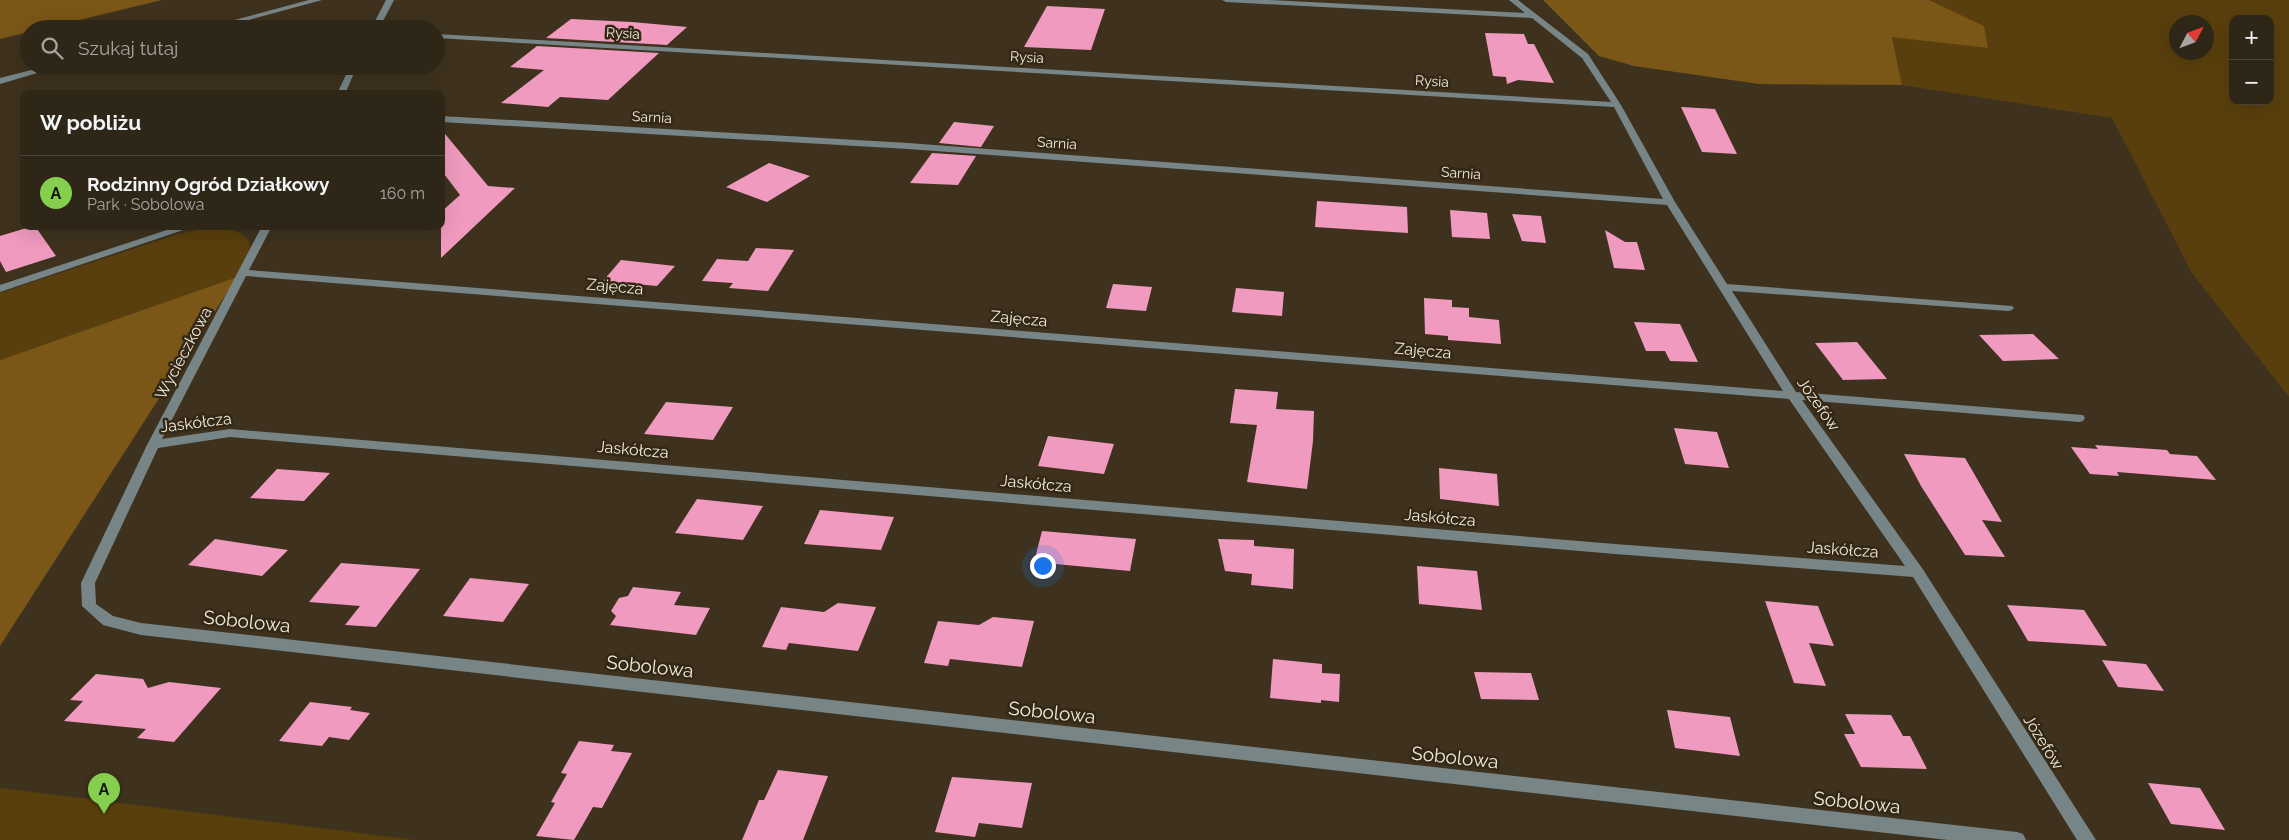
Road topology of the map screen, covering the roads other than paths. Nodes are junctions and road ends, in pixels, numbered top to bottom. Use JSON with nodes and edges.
{"nodes":[{"id":1,"x":318,"y":0,"type":"edge"},
{"id":2,"x":390,"y":0,"type":"edge"},
{"id":3,"x":1226,"y":0,"type":"edge"},
{"id":4,"x":1513,"y":0,"type":"edge"},
{"id":5,"x":1532,"y":16,"type":"junction"},
{"id":6,"x":240,"y":20,"type":"edge"},
{"id":7,"x":380,"y":20,"type":"edge"},
{"id":8,"x":445,"y":37,"type":"edge"},
{"id":9,"x":23,"y":75,"type":"edge"},
{"id":10,"x":349,"y":75,"type":"edge"},
{"id":11,"x":0,"y":81,"type":"edge"},
{"id":12,"x":343,"y":90,"type":"edge"},
{"id":13,"x":1617,"y":105,"type":"junction"},
{"id":14,"x":445,"y":118,"type":"edge"},
{"id":15,"x":1670,"y":202,"type":"junction"},
{"id":16,"x":178,"y":230,"type":"edge"},
{"id":17,"x":265,"y":230,"type":"edge"},
{"id":18,"x":244,"y":273,"type":"junction"},
{"id":19,"x":1724,"y":287,"type":"junction"},
{"id":20,"x":0,"y":289,"type":"edge"},
{"id":21,"x":2008,"y":308,"type":"dead end"},
{"id":22,"x":1792,"y":395,"type":"junction"},
{"id":23,"x":2079,"y":418,"type":"dead end"},
{"id":24,"x":153,"y":445,"type":"junction"},
{"id":25,"x":1917,"y":572,"type":"junction"},
{"id":26,"x":89,"y":606,"type":"joint"},
{"id":27,"x":2016,"y":840,"type":"edge"},
{"id":28,"x":2087,"y":840,"type":"edge"}],
"edges":[{"from":1,"to":6,"type":"street"},
{"from":2,"to":7,"type":"street"},
{"from":3,"to":5,"type":"street"},
{"from":4,"to":5,"type":"street","name":"Józefów"},
{"from":5,"to":13,"type":"street","name":"Józefów"},
{"from":8,"to":13,"type":"street","name":"Rysia"},
{"from":9,"to":11,"type":"street"},
{"from":10,"to":12,"type":"street"},
{"from":13,"to":15,"type":"street","name":"Józefów"},
{"from":14,"to":15,"type":"street","name":"Sarnia"},
{"from":15,"to":19,"type":"street","name":"Józefów"},
{"from":16,"to":20,"type":"street"},
{"from":17,"to":18,"type":"street","name":"Wycieczkowa"},
{"from":18,"to":22,"type":"street","name":"Zajęcza"},
{"from":18,"to":24,"type":"street","name":"Wycieczkowa"},
{"from":19,"to":21,"type":"street"},
{"from":19,"to":22,"type":"street","name":"Józefów"},
{"from":22,"to":23,"type":"street","name":"Zajęcza"},
{"from":22,"to":25,"type":"street","name":"Józefów"},
{"from":24,"to":25,"type":"street","name":"Jaskółcza"},
{"from":24,"to":26,"type":"street","name":"Wycieczkowa"},
{"from":25,"to":28,"type":"street","name":"Józefów"},
{"from":26,"to":27,"type":"street","name":"Sobolowa"}]}
